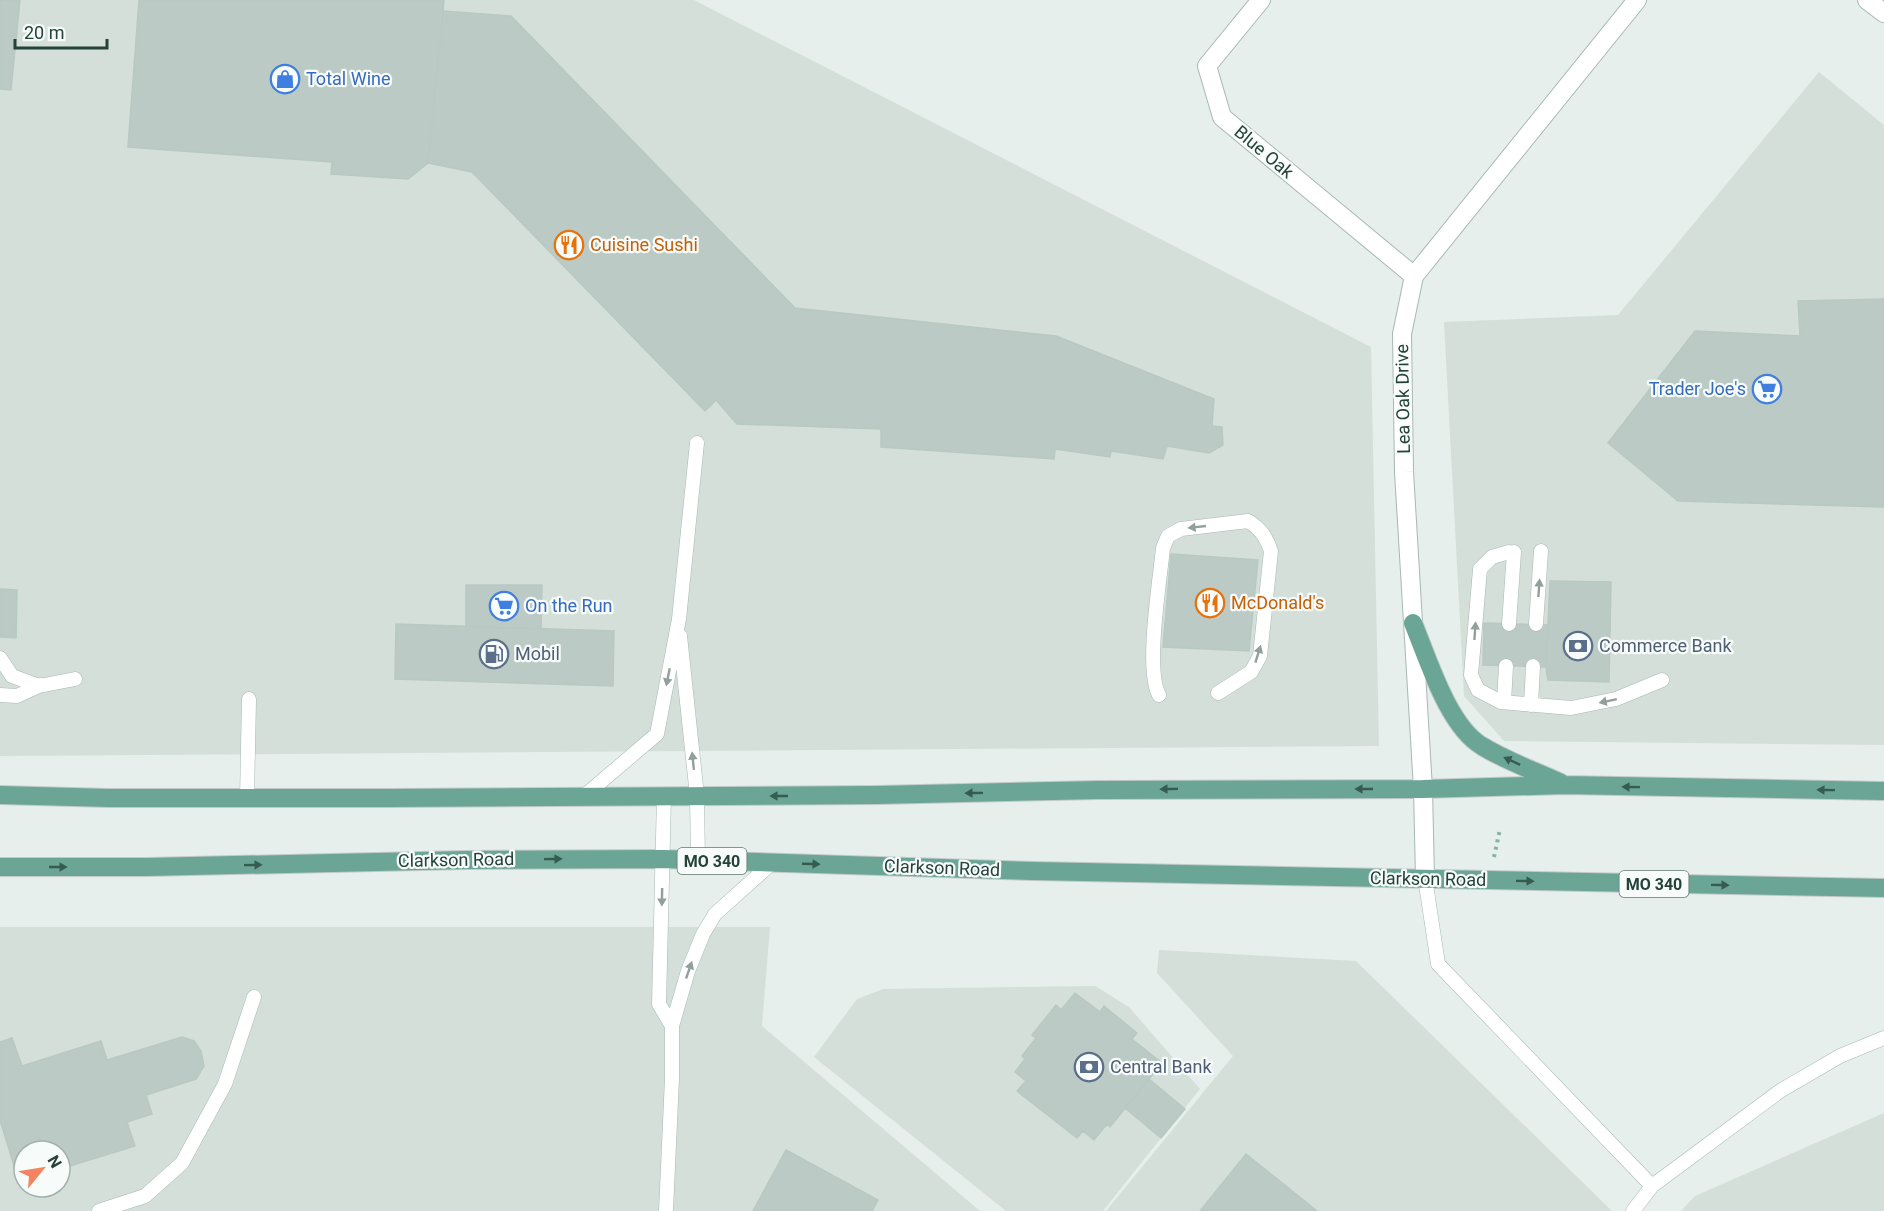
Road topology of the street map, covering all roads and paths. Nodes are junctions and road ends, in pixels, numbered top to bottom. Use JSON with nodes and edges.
{"nodes":[{"id":1,"x":1261,"y":0,"type":"edge"},
{"id":2,"x":1637,"y":0,"type":"edge"},
{"id":3,"x":1867,"y":0,"type":"edge"},
{"id":4,"x":1884,"y":13,"type":"edge"},
{"id":5,"x":1414,"y":276,"type":"junction"},
{"id":6,"x":697,"y":443,"type":"dead end"},
{"id":7,"x":1541,"y":551,"type":"dead end"},
{"id":8,"x":679,"y":619,"type":"junction"},
{"id":9,"x":1413,"y":623,"type":"junction"},
{"id":10,"x":1509,"y":624,"type":"dead end"},
{"id":11,"x":1536,"y":624,"type":"dead end"},
{"id":12,"x":0,"y":658,"type":"edge"},
{"id":13,"x":1506,"y":666,"type":"dead end"},
{"id":14,"x":1533,"y":666,"type":"dead end"},
{"id":15,"x":75,"y":679,"type":"dead end"},
{"id":16,"x":1662,"y":680,"type":"dead end"},
{"id":17,"x":41,"y":685,"type":"junction"},
{"id":18,"x":1218,"y":693,"type":"dead end"},
{"id":19,"x":0,"y":695,"type":"edge"},
{"id":20,"x":1159,"y":695,"type":"dead end"},
{"id":21,"x":249,"y":699,"type":"dead end"},
{"id":22,"x":1504,"y":702,"type":"junction"},
{"id":23,"x":1531,"y":705,"type":"junction"},
{"id":24,"x":1565,"y":785,"type":"junction"},
{"id":25,"x":1423,"y":789,"type":"junction"},
{"id":26,"x":1884,"y":792,"type":"edge"},
{"id":27,"x":0,"y":795,"type":"edge"},
{"id":28,"x":664,"y":796,"type":"junction"},
{"id":29,"x":697,"y":796,"type":"junction"},
{"id":30,"x":583,"y":797,"type":"junction"},
{"id":31,"x":248,"y":799,"type":"junction"},
{"id":32,"x":1500,"y":829,"type":"dead end"},
{"id":33,"x":1494,"y":858,"type":"dead end"},
{"id":34,"x":663,"y":859,"type":"junction"},
{"id":35,"x":698,"y":861,"type":"junction"},
{"id":36,"x":772,"y":863,"type":"junction"},
{"id":37,"x":0,"y":867,"type":"edge"},
{"id":38,"x":1425,"y":878,"type":"junction"},
{"id":39,"x":1884,"y":888,"type":"edge"},
{"id":40,"x":254,"y":997,"type":"dead end"},
{"id":41,"x":672,"y":1026,"type":"junction"},
{"id":42,"x":1884,"y":1038,"type":"edge"},
{"id":43,"x":1652,"y":1186,"type":"junction"},
{"id":44,"x":99,"y":1211,"type":"edge"},
{"id":45,"x":666,"y":1211,"type":"edge"},
{"id":46,"x":1633,"y":1211,"type":"edge"}],
"edges":[{"from":1,"to":5,"type":"street","name":"Blue Oak"},
{"from":2,"to":5,"type":"street","name":"Lea Oak Drive"},
{"from":3,"to":4,"type":"street"},
{"from":5,"to":9,"type":"street","name":"Lea Oak Drive"},
{"from":6,"to":8,"type":"lane"},
{"from":11,"to":7,"type":"lane","one_way":true},
{"from":29,"to":8,"type":"lane","one_way":true},
{"from":8,"to":30,"type":"lane","one_way":true},
{"from":24,"to":9,"type":"main road","one_way":true},
{"from":9,"to":25,"type":"street","name":"Lea Oak Drive"},
{"from":22,"to":10,"type":"lane","one_way":true},
{"from":12,"to":17,"type":"lane"},
{"from":13,"to":22,"type":"lane"},
{"from":14,"to":23,"type":"lane"},
{"from":15,"to":17,"type":"lane"},
{"from":16,"to":23,"type":"lane","one_way":true},
{"from":17,"to":19,"type":"lane"},
{"from":18,"to":20,"type":"lane","one_way":true},
{"from":21,"to":31,"type":"lane"},
{"from":22,"to":23,"type":"lane"},
{"from":24,"to":25,"type":"main road"},
{"from":26,"to":24,"type":"main road","one_way":true},
{"from":25,"to":29,"type":"main road","one_way":true},
{"from":25,"to":38,"type":"street","name":"Lea Oak Drive"},
{"from":27,"to":31,"type":"main road"},
{"from":28,"to":29,"type":"main road"},
{"from":28,"to":30,"type":"main road"},
{"from":28,"to":34,"type":"lane"},
{"from":29,"to":35,"type":"lane"},
{"from":30,"to":31,"type":"main road"},
{"from":32,"to":33,"type":"path"},
{"from":34,"to":35,"type":"main road","name":"Clarkson Road","number":"MO 340"},
{"from":37,"to":34,"type":"main road","name":"Clarkson Road","number":"MO 340","one_way":true},
{"from":34,"to":41,"type":"lane","one_way":true},
{"from":35,"to":36,"type":"main road","name":"Clarkson Road","number":"MO 340"},
{"from":36,"to":38,"type":"main road","name":"Clarkson Road","number":"MO 340","one_way":true},
{"from":41,"to":36,"type":"lane","one_way":true},
{"from":38,"to":39,"type":"main road","name":"Clarkson Road","number":"MO 340","one_way":true},
{"from":38,"to":43,"type":"lane"},
{"from":40,"to":44,"type":"lane"},
{"from":41,"to":45,"type":"lane"},
{"from":42,"to":43,"type":"lane"},
{"from":43,"to":46,"type":"lane"}]}
